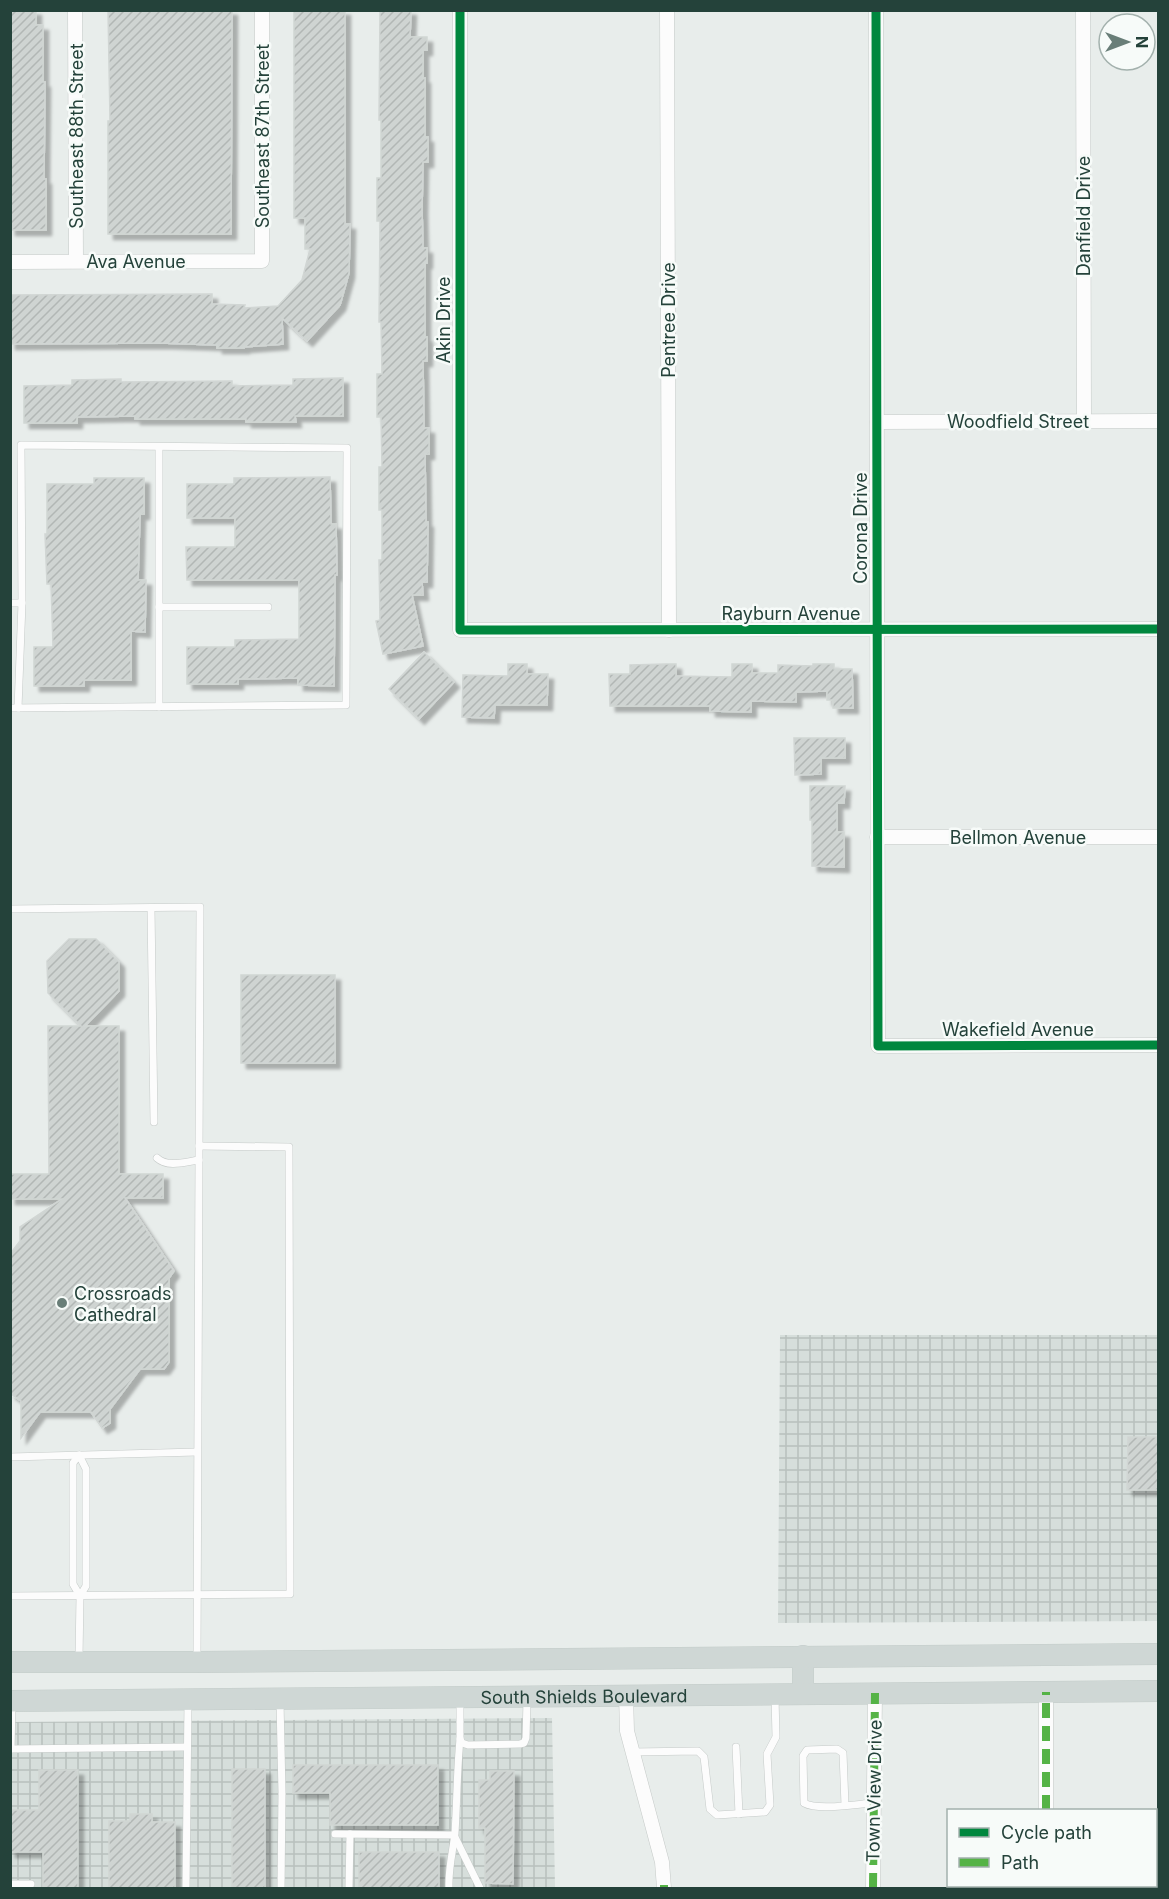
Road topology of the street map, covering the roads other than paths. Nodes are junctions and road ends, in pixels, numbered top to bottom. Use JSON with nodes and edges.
{"nodes":[{"id":1,"x":75,"y":10,"type":"edge"},
{"id":2,"x":262,"y":10,"type":"edge"},
{"id":3,"x":460,"y":10,"type":"edge"},
{"id":4,"x":667,"y":10,"type":"edge"},
{"id":5,"x":876,"y":10,"type":"edge"},
{"id":6,"x":1083,"y":10,"type":"edge"},
{"id":7,"x":76,"y":261,"type":"junction"},
{"id":8,"x":262,"y":261,"type":"joint"},
{"id":9,"x":10,"y":262,"type":"edge"},
{"id":10,"x":1084,"y":421,"type":"junction"},
{"id":11,"x":1158,"y":421,"type":"edge"},
{"id":12,"x":877,"y":422,"type":"junction"},
{"id":13,"x":159,"y":447,"type":"junction"},
{"id":14,"x":10,"y":603,"type":"edge"},
{"id":15,"x":22,"y":603,"type":"junction"},
{"id":16,"x":159,"y":607,"type":"junction"},
{"id":17,"x":268,"y":607,"type":"dead end"},
{"id":18,"x":877,"y":629,"type":"junction"},
{"id":19,"x":1158,"y":629,"type":"edge"},
{"id":20,"x":460,"y":630,"type":"joint"},
{"id":21,"x":669,"y":630,"type":"junction"},
{"id":22,"x":159,"y":707,"type":"junction"},
{"id":23,"x":14,"y":708,"type":"edge"},
{"id":24,"x":878,"y":837,"type":"junction"},
{"id":25,"x":1158,"y":837,"type":"edge"},
{"id":26,"x":151,"y":908,"type":"junction"},
{"id":27,"x":10,"y":909,"type":"edge"},
{"id":28,"x":1158,"y":1045,"type":"edge"},
{"id":29,"x":878,"y":1046,"type":"joint"},
{"id":30,"x":154,"y":1122,"type":"dead end"},
{"id":31,"x":199,"y":1146,"type":"junction"},
{"id":32,"x":157,"y":1158,"type":"dead end"},
{"id":33,"x":199,"y":1160,"type":"junction"},
{"id":34,"x":197,"y":1452,"type":"junction"},
{"id":35,"x":79,"y":1455,"type":"junction"},
{"id":36,"x":10,"y":1457,"type":"edge"},
{"id":37,"x":198,"y":1594,"type":"junction"},
{"id":38,"x":10,"y":1596,"type":"edge"},
{"id":39,"x":80,"y":1596,"type":"junction"},
{"id":40,"x":1158,"y":1654,"type":"edge"},
{"id":41,"x":803,"y":1656,"type":"junction"},
{"id":42,"x":10,"y":1662,"type":"edge"},
{"id":43,"x":79,"y":1662,"type":"junction"},
{"id":44,"x":197,"y":1662,"type":"junction"},
{"id":45,"x":1158,"y":1691,"type":"edge"},
{"id":46,"x":1047,"y":1692,"type":"junction"},
{"id":47,"x":775,"y":1694,"type":"junction"},
{"id":48,"x":803,"y":1694,"type":"junction"},
{"id":49,"x":875,"y":1694,"type":"junction"},
{"id":50,"x":626,"y":1695,"type":"junction"},
{"id":51,"x":527,"y":1696,"type":"junction"},
{"id":52,"x":460,"y":1697,"type":"junction"},
{"id":53,"x":280,"y":1698,"type":"junction"},
{"id":54,"x":188,"y":1699,"type":"junction"},
{"id":55,"x":11,"y":1701,"type":"edge"},
{"id":56,"x":460,"y":1739,"type":"junction"},
{"id":57,"x":187,"y":1747,"type":"junction"},
{"id":58,"x":736,"y":1747,"type":"dead end"},
{"id":59,"x":11,"y":1749,"type":"edge"},
{"id":60,"x":633,"y":1752,"type":"junction"},
{"id":61,"x":874,"y":1803,"type":"junction"},
{"id":62,"x":845,"y":1805,"type":"junction"},
{"id":63,"x":1046,"y":1809,"type":"edge"},
{"id":64,"x":739,"y":1814,"type":"junction"},
{"id":65,"x":335,"y":1834,"type":"dead end"},
{"id":66,"x":350,"y":1834,"type":"junction"},
{"id":67,"x":454,"y":1835,"type":"junction"},
{"id":68,"x":10,"y":1884,"type":"edge"},
{"id":69,"x":31,"y":1884,"type":"dead end"},
{"id":70,"x":186,"y":1888,"type":"edge"},
{"id":71,"x":280,"y":1888,"type":"edge"},
{"id":72,"x":350,"y":1888,"type":"edge"},
{"id":73,"x":449,"y":1888,"type":"edge"},
{"id":74,"x":480,"y":1888,"type":"edge"},
{"id":75,"x":664,"y":1888,"type":"edge"},
{"id":76,"x":873,"y":1888,"type":"edge"}],
"edges":[{"from":1,"to":7,"type":"street","name":"Southeast 88th Street"},
{"from":2,"to":8,"type":"street","name":"Southeast 87th Street"},
{"from":3,"to":20,"type":"street","name":"Akin Drive"},
{"from":4,"to":21,"type":"street","name":"Pentree Drive"},
{"from":5,"to":12,"type":"street","name":"Corona Drive"},
{"from":6,"to":10,"type":"street","name":"Danfield Drive"},
{"from":7,"to":8,"type":"street","name":"Ava Avenue"},
{"from":7,"to":9,"type":"street","name":"Ava Avenue"},
{"from":10,"to":11,"type":"street","name":"Woodfield Street"},
{"from":10,"to":12,"type":"street","name":"Woodfield Street"},
{"from":12,"to":18,"type":"street","name":"Corona Drive"},
{"from":13,"to":15,"type":"lane"},
{"from":13,"to":16,"type":"lane"},
{"from":13,"to":22,"type":"lane"},
{"from":14,"to":15,"type":"lane"},
{"from":15,"to":23,"type":"lane"},
{"from":16,"to":17,"type":"lane"},
{"from":16,"to":22,"type":"lane"},
{"from":18,"to":19,"type":"street","name":"Rayburn Avenue"},
{"from":18,"to":21,"type":"street","name":"Rayburn Avenue"},
{"from":18,"to":24,"type":"street","name":"Corona Drive"},
{"from":20,"to":21,"type":"street","name":"Rayburn Avenue"},
{"from":22,"to":23,"type":"lane"},
{"from":24,"to":25,"type":"street","name":"Bellmon Avenue"},
{"from":24,"to":29,"type":"street","name":"Corona Drive"},
{"from":26,"to":27,"type":"lane"},
{"from":26,"to":30,"type":"lane"},
{"from":26,"to":31,"type":"lane"},
{"from":28,"to":29,"type":"street","name":"Wakefield Avenue"},
{"from":31,"to":33,"type":"lane"},
{"from":31,"to":37,"type":"lane"},
{"from":32,"to":33,"type":"lane"},
{"from":33,"to":34,"type":"lane"},
{"from":34,"to":35,"type":"lane"},
{"from":34,"to":37,"type":"lane"},
{"from":35,"to":36,"type":"lane"},
{"from":35,"to":39,"type":"lane"},
{"from":35,"to":39,"type":"lane"},
{"from":37,"to":39,"type":"lane"},
{"from":37,"to":44,"type":"lane"},
{"from":38,"to":39,"type":"lane"},
{"from":39,"to":43,"type":"lane"},
{"from":40,"to":41,"type":"main road","name":"South Shields Boulevard"},
{"from":41,"to":44,"type":"main road","name":"South Shields Boulevard"},
{"from":41,"to":48,"type":"main road"},
{"from":42,"to":43,"type":"main road","name":"South Shields Boulevard"},
{"from":43,"to":44,"type":"main road","name":"South Shields Boulevard"},
{"from":44,"to":54,"type":"main road"},
{"from":45,"to":46,"type":"main road","name":"South Shields Boulevard"},
{"from":46,"to":49,"type":"main road","name":"South Shields Boulevard"},
{"from":46,"to":63,"type":"street"},
{"from":47,"to":48,"type":"main road","name":"South Shields Boulevard"},
{"from":47,"to":50,"type":"main road","name":"South Shields Boulevard"},
{"from":47,"to":64,"type":"lane"},
{"from":48,"to":49,"type":"main road","name":"South Shields Boulevard"},
{"from":49,"to":61,"type":"street","name":"Town View Drive"},
{"from":50,"to":51,"type":"main road","name":"South Shields Boulevard"},
{"from":50,"to":60,"type":"street"},
{"from":51,"to":52,"type":"main road","name":"South Shields Boulevard"},
{"from":51,"to":56,"type":"lane"},
{"from":52,"to":53,"type":"main road","name":"South Shields Boulevard"},
{"from":52,"to":56,"type":"lane"},
{"from":53,"to":54,"type":"main road","name":"South Shields Boulevard"},
{"from":53,"to":71,"type":"lane"},
{"from":54,"to":55,"type":"main road","name":"South Shields Boulevard"},
{"from":54,"to":57,"type":"lane"},
{"from":55,"to":59,"type":"lane"},
{"from":56,"to":67,"type":"lane"},
{"from":57,"to":59,"type":"lane"},
{"from":57,"to":70,"type":"lane"},
{"from":58,"to":64,"type":"lane"},
{"from":60,"to":64,"type":"lane"},
{"from":60,"to":75,"type":"street"},
{"from":61,"to":62,"type":"lane"},
{"from":61,"to":76,"type":"street","name":"Town View Drive"},
{"from":62,"to":62,"type":"lane"},
{"from":65,"to":66,"type":"lane"},
{"from":66,"to":67,"type":"lane"},
{"from":66,"to":72,"type":"lane"},
{"from":67,"to":73,"type":"lane"},
{"from":67,"to":74,"type":"lane"},
{"from":68,"to":69,"type":"lane"}]}
